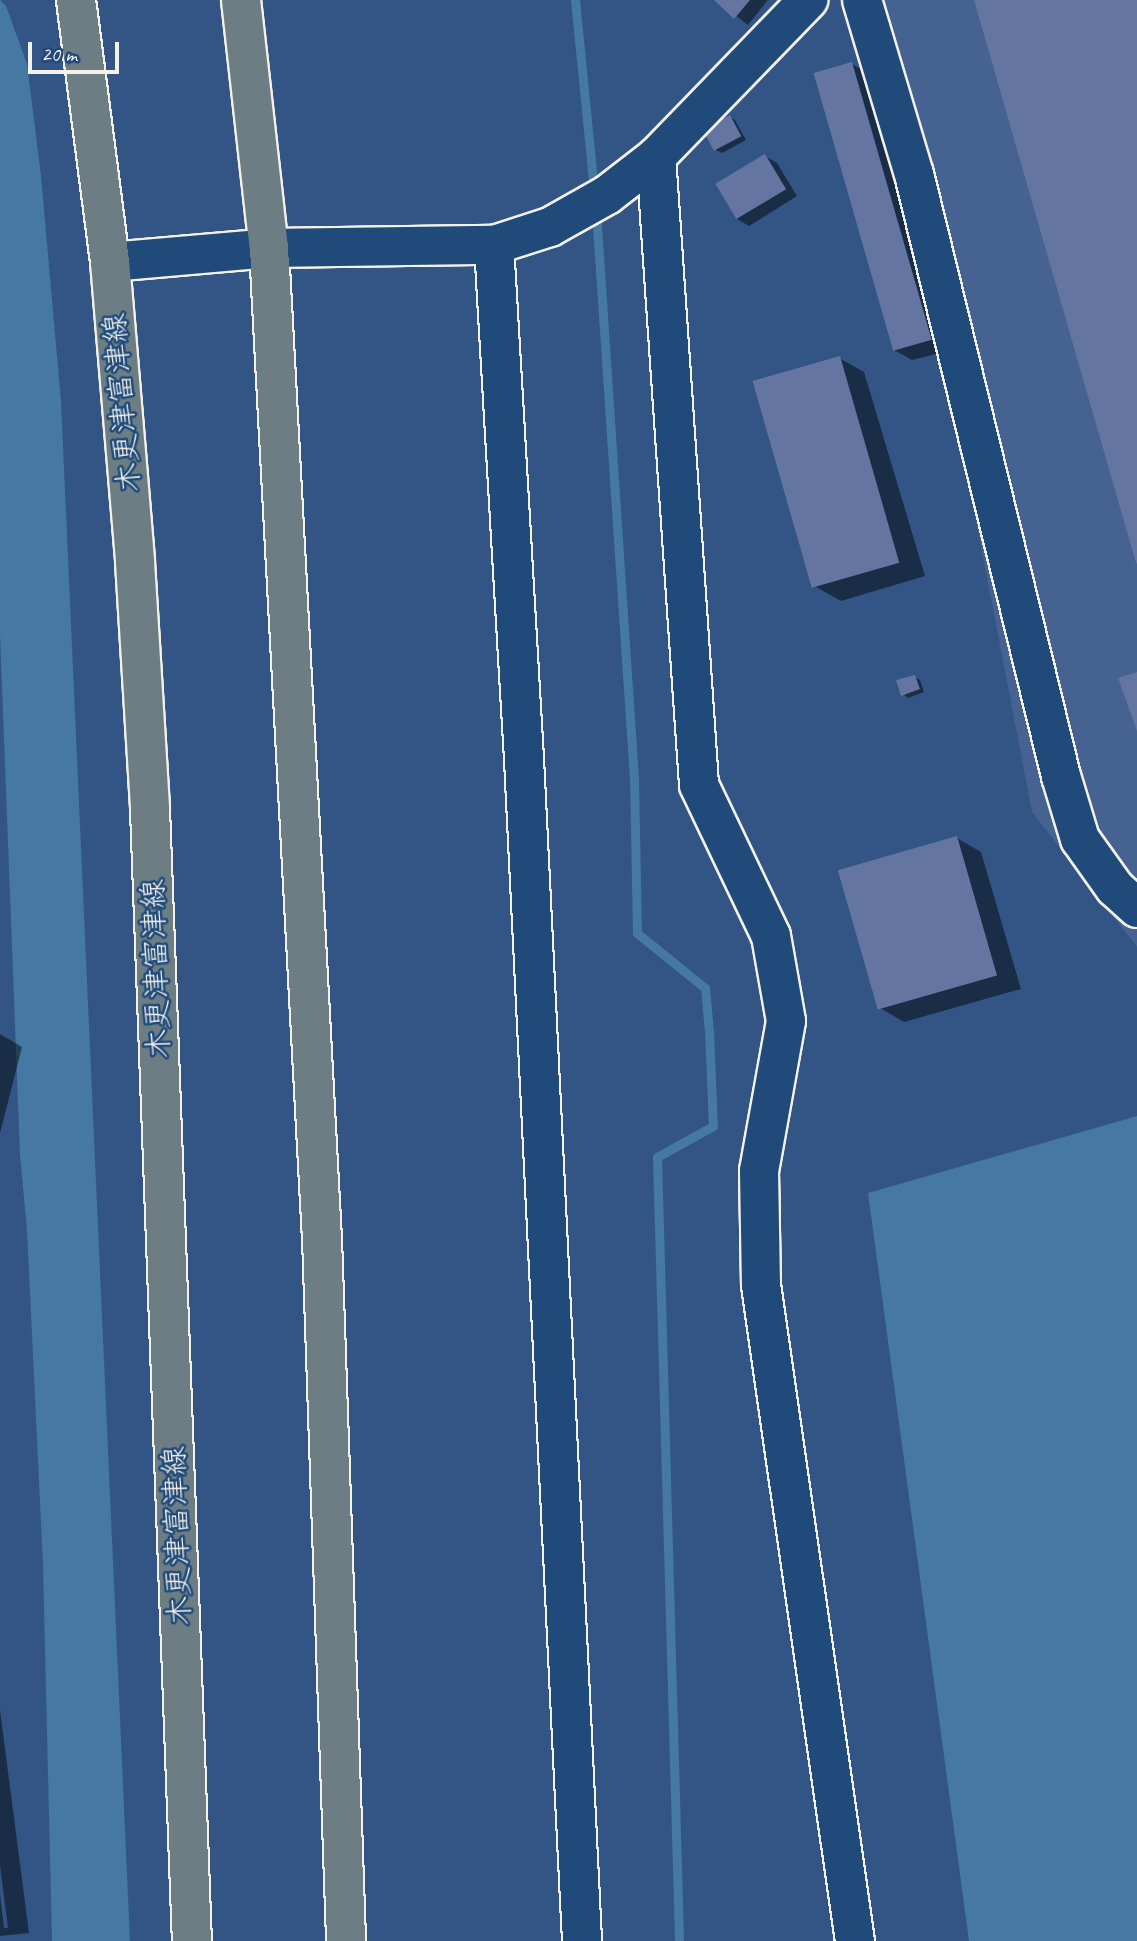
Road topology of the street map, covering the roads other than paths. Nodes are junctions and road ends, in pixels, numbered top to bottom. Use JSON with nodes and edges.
{"nodes":[{"id":1,"x":76,"y":0,"type":"edge"},
{"id":2,"x":241,"y":0,"type":"edge"},
{"id":3,"x":808,"y":0,"type":"edge"},
{"id":4,"x":862,"y":0,"type":"edge"},
{"id":5,"x":656,"y":157,"type":"junction"},
{"id":6,"x":495,"y":245,"type":"junction"},
{"id":7,"x":269,"y":248,"type":"junction"},
{"id":8,"x":110,"y":262,"type":"junction"},
{"id":9,"x":1137,"y":908,"type":"edge"},
{"id":10,"x":192,"y":1941,"type":"edge"},
{"id":11,"x":346,"y":1941,"type":"edge"},
{"id":12,"x":582,"y":1941,"type":"edge"},
{"id":13,"x":855,"y":1941,"type":"edge"}],
"edges":[{"from":1,"to":8,"type":"main road","name":"木更津富津線"},
{"from":2,"to":7,"type":"main road"},
{"from":3,"to":5,"type":"street"},
{"from":4,"to":9,"type":"street"},
{"from":5,"to":6,"type":"street"},
{"from":5,"to":13,"type":"street"},
{"from":6,"to":7,"type":"street"},
{"from":6,"to":12,"type":"street"},
{"from":7,"to":8,"type":"street"},
{"from":7,"to":11,"type":"main road"},
{"from":8,"to":10,"type":"main road","name":"木更津富津線"}]}
